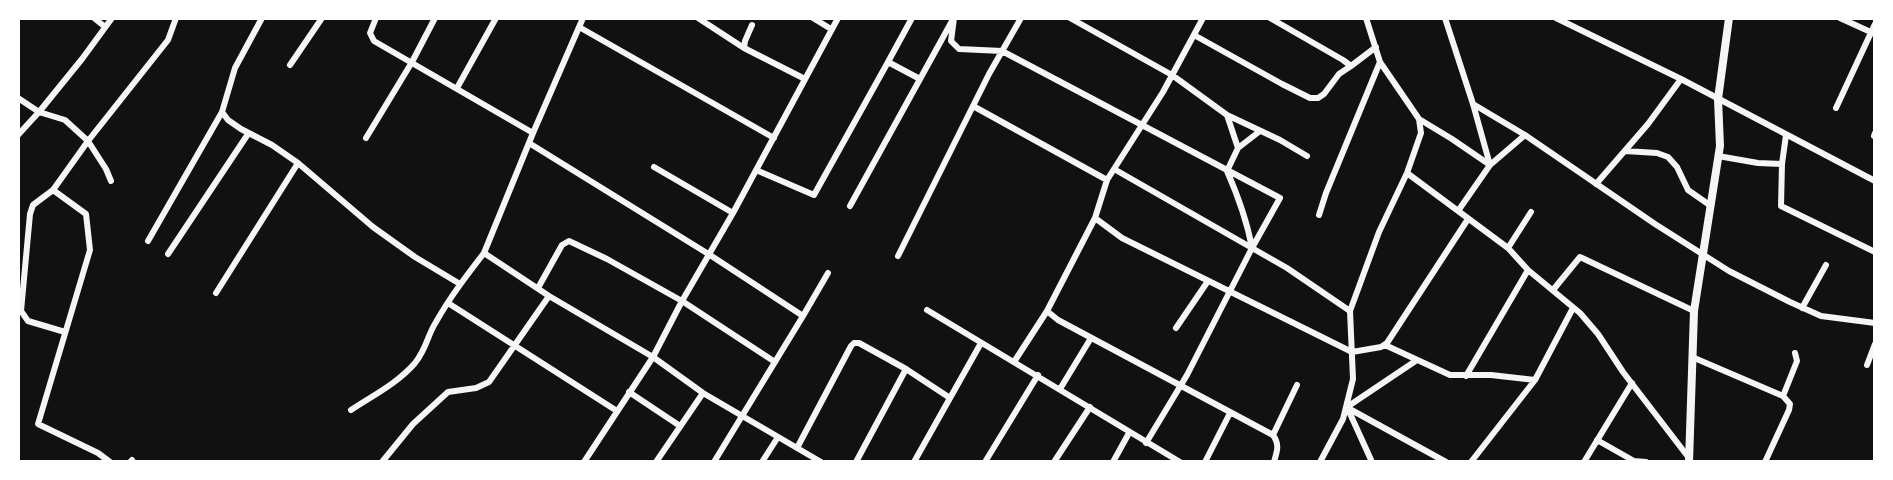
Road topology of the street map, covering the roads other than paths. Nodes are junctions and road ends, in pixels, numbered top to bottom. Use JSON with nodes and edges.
{"nodes":[{"id":1,"x":94,"y":18,"type":"edge"},
{"id":2,"x":112,"y":18,"type":"edge"},
{"id":3,"x":176,"y":18,"type":"edge"},
{"id":4,"x":262,"y":18,"type":"edge"},
{"id":5,"x":322,"y":18,"type":"edge"},
{"id":6,"x":376,"y":18,"type":"edge"},
{"id":7,"x":435,"y":18,"type":"edge"},
{"id":8,"x":496,"y":18,"type":"edge"},
{"id":9,"x":583,"y":18,"type":"edge"},
{"id":10,"x":698,"y":18,"type":"edge"},
{"id":11,"x":813,"y":18,"type":"edge"},
{"id":12,"x":838,"y":18,"type":"edge"},
{"id":13,"x":912,"y":18,"type":"edge"},
{"id":14,"x":954,"y":18,"type":"edge"},
{"id":15,"x":1021,"y":18,"type":"edge"},
{"id":16,"x":1070,"y":18,"type":"edge"},
{"id":17,"x":1270,"y":18,"type":"edge"},
{"id":18,"x":1366,"y":18,"type":"edge"},
{"id":19,"x":1445,"y":18,"type":"edge"},
{"id":20,"x":1556,"y":18,"type":"edge"},
{"id":21,"x":1730,"y":18,"type":"edge"},
{"id":22,"x":1840,"y":18,"type":"edge"},
{"id":23,"x":1202,"y":19,"type":"edge"},
{"id":24,"x":1875,"y":24,"type":"edge"},
{"id":25,"x":753,"y":25,"type":"dead end"},
{"id":26,"x":104,"y":26,"type":"junction"},
{"id":27,"x":579,"y":27,"type":"junction"},
{"id":28,"x":831,"y":29,"type":"junction"},
{"id":29,"x":1873,"y":33,"type":"edge"},
{"id":30,"x":1194,"y":34,"type":"junction"},
{"id":31,"x":1376,"y":47,"type":"junction"},
{"id":32,"x":744,"y":48,"type":"junction"},
{"id":33,"x":1002,"y":51,"type":"junction"},
{"id":34,"x":412,"y":62,"type":"junction"},
{"id":35,"x":888,"y":62,"type":"junction"},
{"id":36,"x":1380,"y":62,"type":"junction"},
{"id":37,"x":291,"y":65,"type":"dead end"},
{"id":38,"x":1351,"y":66,"type":"junction"},
{"id":39,"x":1172,"y":75,"type":"junction"},
{"id":40,"x":805,"y":79,"type":"junction"},
{"id":41,"x":920,"y":79,"type":"junction"},
{"id":42,"x":1681,"y":79,"type":"junction"},
{"id":43,"x":457,"y":88,"type":"junction"},
{"id":44,"x":18,"y":98,"type":"edge"},
{"id":45,"x":1718,"y":99,"type":"junction"},
{"id":46,"x":1473,"y":104,"type":"junction"},
{"id":47,"x":973,"y":106,"type":"junction"},
{"id":48,"x":1836,"y":108,"type":"dead end"},
{"id":49,"x":39,"y":112,"type":"junction"},
{"id":50,"x":222,"y":112,"type":"junction"},
{"id":51,"x":1227,"y":115,"type":"junction"},
{"id":52,"x":1419,"y":119,"type":"junction"},
{"id":53,"x":1142,"y":125,"type":"junction"},
{"id":54,"x":1260,"y":131,"type":"junction"},
{"id":55,"x":533,"y":133,"type":"junction"},
{"id":56,"x":248,"y":134,"type":"junction"},
{"id":57,"x":18,"y":135,"type":"edge"},
{"id":58,"x":1525,"y":135,"type":"junction"},
{"id":59,"x":1786,"y":135,"type":"junction"},
{"id":60,"x":366,"y":138,"type":"dead end"},
{"id":61,"x":774,"y":138,"type":"junction"},
{"id":62,"x":88,"y":141,"type":"junction"},
{"id":63,"x":529,"y":143,"type":"junction"},
{"id":64,"x":1238,"y":148,"type":"junction"},
{"id":65,"x":1626,"y":151,"type":"junction"},
{"id":66,"x":1307,"y":156,"type":"dead end"},
{"id":67,"x":1718,"y":156,"type":"junction"},
{"id":68,"x":298,"y":164,"type":"junction"},
{"id":69,"x":1782,"y":164,"type":"junction"},
{"id":70,"x":1490,"y":165,"type":"junction"},
{"id":71,"x":654,"y":167,"type":"dead end"},
{"id":72,"x":1114,"y":168,"type":"junction"},
{"id":73,"x":756,"y":170,"type":"junction"},
{"id":74,"x":1227,"y":171,"type":"junction"},
{"id":75,"x":1407,"y":173,"type":"junction"},
{"id":76,"x":1107,"y":180,"type":"junction"},
{"id":77,"x":111,"y":181,"type":"dead end"},
{"id":78,"x":1875,"y":181,"type":"edge"},
{"id":79,"x":1596,"y":184,"type":"junction"},
{"id":80,"x":53,"y":190,"type":"junction"},
{"id":81,"x":850,"y":206,"type":"dead end"},
{"id":82,"x":1711,"y":206,"type":"junction"},
{"id":83,"x":1458,"y":211,"type":"junction"},
{"id":84,"x":1531,"y":212,"type":"dead end"},
{"id":85,"x":733,"y":213,"type":"junction"},
{"id":86,"x":1319,"y":215,"type":"dead end"},
{"id":87,"x":1095,"y":218,"type":"junction"},
{"id":88,"x":1468,"y":219,"type":"junction"},
{"id":89,"x":148,"y":241,"type":"dead end"},
{"id":90,"x":1252,"y":248,"type":"junction"},
{"id":91,"x":1508,"y":248,"type":"junction"},
{"id":92,"x":1875,"y":252,"type":"edge"},
{"id":93,"x":484,"y":253,"type":"junction"},
{"id":94,"x":1703,"y":253,"type":"junction"},
{"id":95,"x":168,"y":254,"type":"dead end"},
{"id":96,"x":710,"y":255,"type":"junction"},
{"id":97,"x":898,"y":256,"type":"dead end"},
{"id":98,"x":1826,"y":265,"type":"dead end"},
{"id":99,"x":1528,"y":270,"type":"junction"},
{"id":100,"x":828,"y":273,"type":"dead end"},
{"id":101,"x":1208,"y":281,"type":"junction"},
{"id":102,"x":460,"y":284,"type":"junction"},
{"id":103,"x":537,"y":288,"type":"junction"},
{"id":104,"x":1553,"y":290,"type":"junction"},
{"id":105,"x":1229,"y":292,"type":"junction"},
{"id":106,"x":216,"y":293,"type":"dead end"},
{"id":107,"x":549,"y":296,"type":"junction"},
{"id":108,"x":682,"y":301,"type":"junction"},
{"id":109,"x":448,"y":303,"type":"junction"},
{"id":110,"x":1573,"y":308,"type":"junction"},
{"id":111,"x":1803,"y":308,"type":"junction"},
{"id":112,"x":20,"y":310,"type":"edge"},
{"id":113,"x":927,"y":310,"type":"dead end"},
{"id":114,"x":1047,"y":311,"type":"junction"},
{"id":115,"x":1350,"y":311,"type":"junction"},
{"id":116,"x":1695,"y":311,"type":"junction"},
{"id":117,"x":803,"y":316,"type":"junction"},
{"id":118,"x":1875,"y":323,"type":"edge"},
{"id":119,"x":1176,"y":328,"type":"dead end"},
{"id":120,"x":65,"y":332,"type":"junction"},
{"id":121,"x":1091,"y":339,"type":"junction"},
{"id":122,"x":981,"y":343,"type":"junction"},
{"id":123,"x":1875,"y":344,"type":"edge"},
{"id":124,"x":516,"y":345,"type":"junction"},
{"id":125,"x":1385,"y":345,"type":"junction"},
{"id":126,"x":1352,"y":352,"type":"junction"},
{"id":127,"x":1795,"y":353,"type":"dead end"},
{"id":128,"x":653,"y":357,"type":"junction"},
{"id":129,"x":1692,"y":357,"type":"junction"},
{"id":130,"x":1417,"y":360,"type":"junction"},
{"id":131,"x":775,"y":362,"type":"junction"},
{"id":132,"x":1014,"y":362,"type":"junction"},
{"id":133,"x":1867,"y":364,"type":"dead end"},
{"id":134,"x":906,"y":369,"type":"junction"},
{"id":135,"x":1038,"y":375,"type":"junction"},
{"id":136,"x":1466,"y":376,"type":"junction"},
{"id":137,"x":1536,"y":380,"type":"junction"},
{"id":138,"x":1632,"y":383,"type":"junction"},
{"id":139,"x":1297,"y":385,"type":"dead end"},
{"id":140,"x":1180,"y":386,"type":"junction"},
{"id":141,"x":1060,"y":389,"type":"junction"},
{"id":142,"x":629,"y":392,"type":"junction"},
{"id":143,"x":703,"y":393,"type":"junction"},
{"id":144,"x":1783,"y":396,"type":"junction"},
{"id":145,"x":950,"y":398,"type":"junction"},
{"id":146,"x":1090,"y":407,"type":"junction"},
{"id":147,"x":1346,"y":407,"type":"junction"},
{"id":148,"x":351,"y":410,"type":"dead end"},
{"id":149,"x":617,"y":411,"type":"junction"},
{"id":150,"x":1230,"y":413,"type":"junction"},
{"id":151,"x":741,"y":416,"type":"junction"},
{"id":152,"x":680,"y":426,"type":"junction"},
{"id":153,"x":1129,"y":433,"type":"junction"},
{"id":154,"x":1274,"y":435,"type":"junction"},
{"id":155,"x":778,"y":437,"type":"junction"},
{"id":156,"x":1597,"y":440,"type":"junction"},
{"id":157,"x":1146,"y":443,"type":"junction"},
{"id":158,"x":797,"y":448,"type":"junction"},
{"id":159,"x":1689,"y":460,"type":"edge"},
{"id":160,"x":110,"y":462,"type":"edge"},
{"id":161,"x":382,"y":462,"type":"edge"},
{"id":162,"x":584,"y":462,"type":"edge"},
{"id":163,"x":656,"y":462,"type":"edge"},
{"id":164,"x":714,"y":462,"type":"edge"},
{"id":165,"x":762,"y":462,"type":"edge"},
{"id":166,"x":820,"y":462,"type":"edge"},
{"id":167,"x":856,"y":462,"type":"edge"},
{"id":168,"x":914,"y":462,"type":"edge"},
{"id":169,"x":984,"y":462,"type":"edge"},
{"id":170,"x":1054,"y":462,"type":"edge"},
{"id":171,"x":1113,"y":462,"type":"edge"},
{"id":172,"x":1180,"y":462,"type":"edge"},
{"id":173,"x":1205,"y":462,"type":"edge"},
{"id":174,"x":1274,"y":462,"type":"edge"},
{"id":175,"x":1320,"y":462,"type":"edge"},
{"id":176,"x":1372,"y":462,"type":"edge"},
{"id":177,"x":1446,"y":462,"type":"edge"},
{"id":178,"x":1471,"y":462,"type":"edge"},
{"id":179,"x":1584,"y":462,"type":"edge"},
{"id":180,"x":1646,"y":462,"type":"edge"},
{"id":181,"x":1765,"y":462,"type":"edge"}],
"edges":[{"from":1,"to":26,"type":"street"},
{"from":2,"to":26,"type":"street"},
{"from":3,"to":62,"type":"street"},
{"from":4,"to":50,"type":"street"},
{"from":5,"to":37,"type":"street"},
{"from":6,"to":34,"type":"street"},
{"from":7,"to":34,"type":"street"},
{"from":8,"to":43,"type":"street"},
{"from":9,"to":27,"type":"street"},
{"from":10,"to":32,"type":"street"},
{"from":11,"to":28,"type":"street"},
{"from":12,"to":28,"type":"street"},
{"from":13,"to":35,"type":"street"},
{"from":14,"to":33,"type":"street"},
{"from":14,"to":41,"type":"street"},
{"from":15,"to":33,"type":"street"},
{"from":16,"to":39,"type":"street"},
{"from":17,"to":38,"type":"street"},
{"from":18,"to":31,"type":"street"},
{"from":19,"to":46,"type":"street"},
{"from":20,"to":42,"type":"street"},
{"from":21,"to":45,"type":"street"},
{"from":22,"to":29,"type":"street"},
{"from":23,"to":30,"type":"street"},
{"from":24,"to":29,"type":"street"},
{"from":25,"to":32,"type":"street"},
{"from":26,"to":49,"type":"street"},
{"from":27,"to":55,"type":"street"},
{"from":27,"to":61,"type":"street"},
{"from":28,"to":40,"type":"street"},
{"from":29,"to":48,"type":"street"},
{"from":30,"to":38,"type":"street"},
{"from":30,"to":39,"type":"street"},
{"from":31,"to":36,"type":"street"},
{"from":31,"to":38,"type":"street"},
{"from":32,"to":40,"type":"street"},
{"from":33,"to":47,"type":"street"},
{"from":33,"to":53,"type":"street"},
{"from":34,"to":43,"type":"street"},
{"from":34,"to":60,"type":"street"},
{"from":35,"to":41,"type":"street"},
{"from":35,"to":73,"type":"street"},
{"from":36,"to":52,"type":"street"},
{"from":36,"to":86,"type":"street"},
{"from":39,"to":51,"type":"street"},
{"from":39,"to":53,"type":"street"},
{"from":40,"to":61,"type":"street"},
{"from":41,"to":81,"type":"street"},
{"from":42,"to":45,"type":"street"},
{"from":42,"to":65,"type":"street"},
{"from":43,"to":55,"type":"street"},
{"from":44,"to":49,"type":"street"},
{"from":45,"to":59,"type":"street"},
{"from":45,"to":67,"type":"street"},
{"from":46,"to":58,"type":"street"},
{"from":46,"to":70,"type":"street"},
{"from":47,"to":76,"type":"street"},
{"from":47,"to":97,"type":"street"},
{"from":49,"to":57,"type":"street"},
{"from":49,"to":62,"type":"street"},
{"from":50,"to":56,"type":"street"},
{"from":50,"to":89,"type":"street"},
{"from":51,"to":54,"type":"street"},
{"from":51,"to":64,"type":"street"},
{"from":52,"to":70,"type":"street"},
{"from":52,"to":75,"type":"street"},
{"from":53,"to":72,"type":"street"},
{"from":53,"to":74,"type":"street"},
{"from":54,"to":64,"type":"street"},
{"from":54,"to":66,"type":"street"},
{"from":55,"to":63,"type":"street"},
{"from":56,"to":68,"type":"street"},
{"from":56,"to":95,"type":"street"},
{"from":58,"to":70,"type":"street"},
{"from":58,"to":79,"type":"street"},
{"from":59,"to":69,"type":"street"},
{"from":59,"to":78,"type":"street"},
{"from":61,"to":73,"type":"street"},
{"from":62,"to":77,"type":"street"},
{"from":62,"to":80,"type":"street"},
{"from":63,"to":93,"type":"street"},
{"from":63,"to":96,"type":"street"},
{"from":64,"to":74,"type":"street"},
{"from":65,"to":79,"type":"street"},
{"from":65,"to":82,"type":"street"},
{"from":67,"to":69,"type":"street"},
{"from":67,"to":82,"type":"street"},
{"from":68,"to":102,"type":"street"},
{"from":68,"to":106,"type":"street"},
{"from":69,"to":92,"type":"street"},
{"from":70,"to":83,"type":"street"},
{"from":71,"to":85,"type":"street"},
{"from":72,"to":76,"type":"street"},
{"from":72,"to":90,"type":"street"},
{"from":73,"to":85,"type":"street"},
{"from":74,"to":90,"type":"street"},
{"from":74,"to":90,"type":"street"},
{"from":75,"to":83,"type":"street"},
{"from":75,"to":115,"type":"street"},
{"from":76,"to":87,"type":"street"},
{"from":79,"to":94,"type":"street"},
{"from":80,"to":112,"type":"street"},
{"from":80,"to":120,"type":"street"},
{"from":82,"to":94,"type":"street"},
{"from":83,"to":88,"type":"street"},
{"from":84,"to":91,"type":"street"},
{"from":85,"to":96,"type":"street"},
{"from":87,"to":101,"type":"street"},
{"from":87,"to":114,"type":"street"},
{"from":88,"to":91,"type":"street"},
{"from":88,"to":125,"type":"street"},
{"from":90,"to":105,"type":"street"},
{"from":90,"to":115,"type":"street"},
{"from":91,"to":99,"type":"street"},
{"from":93,"to":102,"type":"street"},
{"from":93,"to":103,"type":"street"},
{"from":94,"to":111,"type":"street"},
{"from":94,"to":116,"type":"street"},
{"from":96,"to":108,"type":"street"},
{"from":96,"to":117,"type":"street"},
{"from":98,"to":111,"type":"street"},
{"from":99,"to":104,"type":"street"},
{"from":99,"to":136,"type":"street"},
{"from":100,"to":117,"type":"street"},
{"from":101,"to":105,"type":"street"},
{"from":101,"to":119,"type":"street"},
{"from":102,"to":109,"type":"street"},
{"from":103,"to":107,"type":"street"},
{"from":103,"to":108,"type":"street"},
{"from":104,"to":110,"type":"street"},
{"from":104,"to":116,"type":"street"},
{"from":105,"to":126,"type":"street"},
{"from":105,"to":140,"type":"street"},
{"from":107,"to":124,"type":"street"},
{"from":107,"to":128,"type":"street"},
{"from":108,"to":128,"type":"street"},
{"from":108,"to":131,"type":"street"},
{"from":109,"to":124,"type":"street"},
{"from":109,"to":148,"type":"street"},
{"from":110,"to":137,"type":"street"},
{"from":110,"to":138,"type":"street"},
{"from":111,"to":118,"type":"street"},
{"from":112,"to":120,"type":"street"},
{"from":113,"to":122,"type":"street"},
{"from":114,"to":121,"type":"street"},
{"from":114,"to":132,"type":"street"},
{"from":115,"to":126,"type":"street"},
{"from":116,"to":129,"type":"street"},
{"from":117,"to":131,"type":"street"},
{"from":120,"to":160,"type":"street"},
{"from":121,"to":140,"type":"street"},
{"from":121,"to":141,"type":"street"},
{"from":122,"to":132,"type":"street"},
{"from":122,"to":145,"type":"street"},
{"from":123,"to":133,"type":"street"},
{"from":124,"to":149,"type":"street"},
{"from":124,"to":161,"type":"street"},
{"from":125,"to":126,"type":"street"},
{"from":125,"to":130,"type":"street"},
{"from":126,"to":147,"type":"street"},
{"from":127,"to":144,"type":"street"},
{"from":128,"to":142,"type":"street"},
{"from":128,"to":143,"type":"street"},
{"from":129,"to":144,"type":"street"},
{"from":129,"to":159,"type":"street"},
{"from":130,"to":136,"type":"street"},
{"from":130,"to":147,"type":"street"},
{"from":131,"to":151,"type":"street"},
{"from":132,"to":135,"type":"street"},
{"from":134,"to":145,"type":"street"},
{"from":134,"to":158,"type":"street"},
{"from":134,"to":167,"type":"street"},
{"from":135,"to":141,"type":"street"},
{"from":135,"to":169,"type":"street"},
{"from":136,"to":137,"type":"street"},
{"from":137,"to":178,"type":"street"},
{"from":138,"to":156,"type":"street"},
{"from":138,"to":159,"type":"street"},
{"from":139,"to":154,"type":"street"},
{"from":140,"to":150,"type":"street"},
{"from":140,"to":157,"type":"street"},
{"from":141,"to":146,"type":"street"},
{"from":142,"to":149,"type":"street"},
{"from":142,"to":152,"type":"street"},
{"from":143,"to":151,"type":"street"},
{"from":143,"to":152,"type":"street"},
{"from":144,"to":181,"type":"street"},
{"from":145,"to":168,"type":"street"},
{"from":146,"to":153,"type":"street"},
{"from":146,"to":170,"type":"street"},
{"from":147,"to":175,"type":"street"},
{"from":147,"to":176,"type":"street"},
{"from":147,"to":177,"type":"street"},
{"from":149,"to":162,"type":"street"},
{"from":150,"to":154,"type":"street"},
{"from":150,"to":173,"type":"street"},
{"from":151,"to":155,"type":"street"},
{"from":151,"to":164,"type":"street"},
{"from":152,"to":163,"type":"street"},
{"from":153,"to":157,"type":"street"},
{"from":153,"to":171,"type":"street"},
{"from":154,"to":174,"type":"street"},
{"from":155,"to":158,"type":"street"},
{"from":155,"to":165,"type":"street"},
{"from":156,"to":179,"type":"street"},
{"from":156,"to":180,"type":"street"},
{"from":157,"to":172,"type":"street"},
{"from":158,"to":166,"type":"street"}]}
